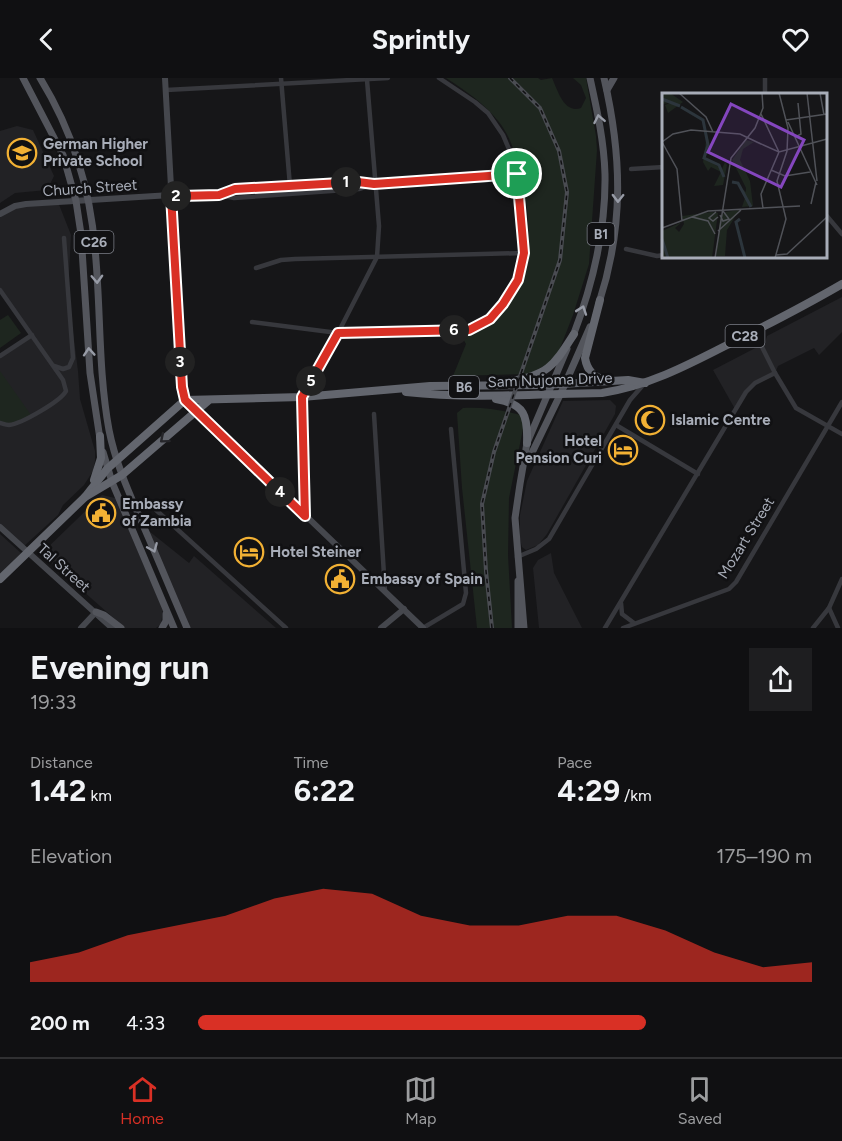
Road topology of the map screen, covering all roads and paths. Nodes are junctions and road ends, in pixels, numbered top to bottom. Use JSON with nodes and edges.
{"nodes":[{"id":1,"x":23,"y":78,"type":"edge"},
{"id":2,"x":40,"y":78,"type":"edge"},
{"id":3,"x":165,"y":78,"type":"edge"},
{"id":4,"x":281,"y":78,"type":"edge"},
{"id":5,"x":388,"y":78,"type":"edge"},
{"id":6,"x":439,"y":78,"type":"edge"},
{"id":7,"x":590,"y":78,"type":"edge"},
{"id":8,"x":604,"y":78,"type":"edge"},
{"id":9,"x":614,"y":78,"type":"edge"},
{"id":10,"x":367,"y":80,"type":"junction"},
{"id":11,"x":282,"y":85,"type":"junction"},
{"id":12,"x":166,"y":90,"type":"junction"},
{"id":13,"x":607,"y":90,"type":"junction"},
{"id":14,"x":662,"y":166,"type":"edge"},
{"id":15,"x":631,"y":169,"type":"dead end"},
{"id":16,"x":517,"y":174,"type":"junction"},
{"id":17,"x":374,"y":184,"type":"junction"},
{"id":18,"x":290,"y":186,"type":"junction"},
{"id":19,"x":171,"y":195,"type":"junction"},
{"id":20,"x":219,"y":195,"type":"junction"},
{"id":21,"x":88,"y":200,"type":"junction"},
{"id":22,"x":76,"y":201,"type":"junction"},
{"id":23,"x":0,"y":214,"type":"edge"},
{"id":24,"x":827,"y":217,"type":"edge"},
{"id":25,"x":842,"y":234,"type":"edge"},
{"id":26,"x":64,"y":238,"type":"dead end"},
{"id":27,"x":626,"y":249,"type":"dead end"},
{"id":28,"x":524,"y":253,"type":"junction"},
{"id":29,"x":662,"y":255,"type":"edge"},
{"id":30,"x":377,"y":257,"type":"junction"},
{"id":31,"x":256,"y":268,"type":"dead end"},
{"id":32,"x":842,"y":284,"type":"edge"},
{"id":33,"x":842,"y":289,"type":"edge"},
{"id":34,"x":0,"y":290,"type":"edge"},
{"id":35,"x":826,"y":294,"type":"junction"},
{"id":36,"x":600,"y":300,"type":"junction"},
{"id":37,"x":252,"y":322,"type":"dead end"},
{"id":38,"x":754,"y":331,"type":"junction"},
{"id":39,"x":338,"y":333,"type":"junction"},
{"id":40,"x":32,"y":334,"type":"junction"},
{"id":41,"x":574,"y":334,"type":"junction"},
{"id":42,"x":0,"y":356,"type":"edge"},
{"id":43,"x":54,"y":366,"type":"junction"},
{"id":44,"x":775,"y":373,"type":"junction"},
{"id":45,"x":613,"y":382,"type":"junction"},
{"id":46,"x":565,"y":383,"type":"junction"},
{"id":47,"x":645,"y":383,"type":"junction"},
{"id":48,"x":552,"y":384,"type":"junction"},
{"id":49,"x":482,"y":386,"type":"junction"},
{"id":50,"x":384,"y":389,"type":"junction"},
{"id":51,"x":561,"y":393,"type":"junction"},
{"id":52,"x":549,"y":394,"type":"junction"},
{"id":53,"x":480,"y":396,"type":"junction"},
{"id":54,"x":302,"y":397,"type":"junction"},
{"id":55,"x":185,"y":400,"type":"junction"},
{"id":56,"x":208,"y":401,"type":"junction"},
{"id":57,"x":842,"y":402,"type":"edge"},
{"id":58,"x":196,"y":412,"type":"junction"},
{"id":59,"x":374,"y":414,"type":"dead end"},
{"id":60,"x":0,"y":423,"type":"edge"},
{"id":61,"x":615,"y":425,"type":"junction"},
{"id":62,"x":828,"y":426,"type":"junction"},
{"id":63,"x":451,"y":429,"type":"dead end"},
{"id":64,"x":842,"y":434,"type":"edge"},
{"id":65,"x":100,"y":436,"type":"junction"},
{"id":66,"x":527,"y":443,"type":"junction"},
{"id":67,"x":117,"y":460,"type":"junction"},
{"id":68,"x":107,"y":469,"type":"junction"},
{"id":69,"x":698,"y":474,"type":"junction"},
{"id":70,"x":122,"y":475,"type":"junction"},
{"id":71,"x":112,"y":482,"type":"junction"},
{"id":72,"x":520,"y":484,"type":"junction"},
{"id":73,"x":87,"y":494,"type":"junction"},
{"id":74,"x":156,"y":510,"type":"dead end"},
{"id":75,"x":305,"y":516,"type":"junction"},
{"id":76,"x":0,"y":527,"type":"edge"},
{"id":77,"x":28,"y":551,"type":"junction"},
{"id":78,"x":517,"y":557,"type":"junction"},
{"id":79,"x":519,"y":569,"type":"junction"},
{"id":80,"x":0,"y":579,"type":"edge"},
{"id":81,"x":842,"y":579,"type":"edge"},
{"id":82,"x":385,"y":591,"type":"junction"},
{"id":83,"x":621,"y":603,"type":"junction"},
{"id":84,"x":829,"y":608,"type":"junction"},
{"id":85,"x":404,"y":609,"type":"junction"},
{"id":86,"x":166,"y":611,"type":"junction"},
{"id":87,"x":96,"y":612,"type":"junction"},
{"id":88,"x":634,"y":623,"type":"junction"},
{"id":89,"x":81,"y":628,"type":"edge"},
{"id":90,"x":112,"y":628,"type":"edge"},
{"id":91,"x":121,"y":628,"type":"edge"},
{"id":92,"x":162,"y":628,"type":"edge"},
{"id":93,"x":174,"y":628,"type":"edge"},
{"id":94,"x":187,"y":628,"type":"edge"},
{"id":95,"x":286,"y":628,"type":"edge"},
{"id":96,"x":381,"y":628,"type":"edge"},
{"id":97,"x":423,"y":628,"type":"edge"},
{"id":98,"x":518,"y":628,"type":"edge"},
{"id":99,"x":524,"y":628,"type":"edge"},
{"id":100,"x":605,"y":628,"type":"edge"},
{"id":101,"x":623,"y":628,"type":"edge"},
{"id":102,"x":813,"y":628,"type":"edge"},
{"id":103,"x":838,"y":628,"type":"edge"}],
"edges":[{"from":1,"to":22,"type":"main road","number":"C26"},
{"from":2,"to":21,"type":"main road","number":"C26"},
{"from":3,"to":12,"type":"street"},
{"from":4,"to":11,"type":"street"},
{"from":5,"to":10,"type":"street"},
{"from":6,"to":16,"type":"street"},
{"from":41,"to":7,"type":"main road","number":"B1","one_way":true},
{"from":8,"to":13,"type":"main road","number":"B1"},
{"from":9,"to":13,"type":"main road"},
{"from":10,"to":11,"type":"street"},
{"from":10,"to":17,"type":"street"},
{"from":11,"to":12,"type":"street"},
{"from":11,"to":18,"type":"street"},
{"from":12,"to":19,"type":"street"},
{"from":13,"to":36,"type":"main road","number":"B1","one_way":true},
{"from":14,"to":15,"type":"street"},
{"from":16,"to":17,"type":"street","name":"Church Street"},
{"from":16,"to":28,"type":"street"},
{"from":17,"to":18,"type":"street","name":"Church Street"},
{"from":17,"to":20,"type":"street","name":"Church Street"},
{"from":17,"to":30,"type":"street"},
{"from":18,"to":20,"type":"street","name":"Church Street"},
{"from":19,"to":20,"type":"street","name":"Church Street"},
{"from":19,"to":21,"type":"street","name":"Church Street"},
{"from":19,"to":55,"type":"street"},
{"from":21,"to":22,"type":"street","name":"Church Street"},
{"from":21,"to":67,"type":"main road","number":"C26","one_way":true},
{"from":22,"to":23,"type":"street","name":"Church Street"},
{"from":65,"to":22,"type":"main road","number":"C26","one_way":true},
{"from":24,"to":25,"type":"street"},
{"from":26,"to":43,"type":"street"},
{"from":27,"to":29,"type":"street"},
{"from":28,"to":30,"type":"street"},
{"from":28,"to":39,"type":"street"},
{"from":30,"to":31,"type":"street"},
{"from":30,"to":39,"type":"street"},
{"from":32,"to":35,"type":"highway","name":"Sam Nujoma Drive","number":"C28"},
{"from":33,"to":35,"type":"highway"},
{"from":34,"to":40,"type":"street"},
{"from":35,"to":38,"type":"highway","name":"Sam Nujoma Drive","number":"C28"},
{"from":36,"to":45,"type":"highway"},
{"from":36,"to":46,"type":"main road","number":"B1"},
{"from":37,"to":39,"type":"street"},
{"from":38,"to":44,"type":"street"},
{"from":38,"to":47,"type":"highway","name":"Sam Nujoma Drive","number":"C28"},
{"from":39,"to":54,"type":"street"},
{"from":40,"to":42,"type":"street"},
{"from":40,"to":43,"type":"street"},
{"from":41,"to":48,"type":"main road","number":"B1"},
{"from":41,"to":49,"type":"highway"},
{"from":43,"to":60,"type":"street"},
{"from":44,"to":62,"type":"street"},
{"from":44,"to":69,"type":"street"},
{"from":45,"to":46,"type":"highway","name":"Sam Nujoma Drive","number":"C28"},
{"from":45,"to":47,"type":"highway","name":"Sam Nujoma Drive","number":"C28"},
{"from":46,"to":48,"type":"highway","name":"Sam Nujoma Drive","number":"C28"},
{"from":46,"to":51,"type":"main road","number":"B1"},
{"from":47,"to":51,"type":"highway","name":"Sam Nujoma Drive","number":"C28"},
{"from":47,"to":61,"type":"street"},
{"from":48,"to":49,"type":"highway","name":"Sam Nujoma Drive","number":"B6"},
{"from":48,"to":52,"type":"main road"},
{"from":49,"to":50,"type":"highway","name":"Sam Nujoma Drive","number":"B6"},
{"from":50,"to":53,"type":"highway","name":"Sam Nujoma Drive","number":"B6"},
{"from":50,"to":54,"type":"highway","name":"Sam Nujoma Drive","number":"B6"},
{"from":51,"to":52,"type":"highway","name":"Sam Nujoma Drive","number":"C28"},
{"from":51,"to":72,"type":"main road","number":"B1"},
{"from":52,"to":53,"type":"highway","name":"Sam Nujoma Drive","number":"B6"},
{"from":52,"to":66,"type":"main road","number":"B1"},
{"from":53,"to":66,"type":"highway"},
{"from":54,"to":56,"type":"highway","name":"Sam Nujoma Drive","number":"B6"},
{"from":54,"to":75,"type":"street"},
{"from":55,"to":56,"type":"highway","name":"Sam Nujoma Drive","number":"B6"},
{"from":55,"to":58,"type":"street"},
{"from":55,"to":67,"type":"highway"},
{"from":56,"to":58,"type":"highway"},
{"from":57,"to":62,"type":"street","name":"Mozart Street"},
{"from":58,"to":70,"type":"highway","one_way":true},
{"from":58,"to":75,"type":"street"},
{"from":59,"to":82,"type":"street"},
{"from":61,"to":69,"type":"street"},
{"from":61,"to":78,"type":"street"},
{"from":62,"to":64,"type":"street"},
{"from":62,"to":88,"type":"street","name":"Mozart Street"},
{"from":63,"to":97,"type":"street"},
{"from":65,"to":68,"type":"main road","number":"C26"},
{"from":65,"to":73,"type":"highway"},
{"from":66,"to":72,"type":"main road","number":"B1"},
{"from":67,"to":68,"type":"highway"},
{"from":67,"to":70,"type":"main road","number":"C26"},
{"from":68,"to":71,"type":"main road","number":"C26"},
{"from":68,"to":73,"type":"highway"},
{"from":69,"to":83,"type":"street"},
{"from":70,"to":71,"type":"highway"},
{"from":70,"to":94,"type":"main road","number":"C26","one_way":true},
{"from":71,"to":73,"type":"highway"},
{"from":71,"to":86,"type":"main road","number":"C26"},
{"from":72,"to":78,"type":"main road","number":"B1"},
{"from":73,"to":77,"type":"highway"},
{"from":74,"to":95,"type":"street"},
{"from":75,"to":82,"type":"street"},
{"from":76,"to":77,"type":"street","name":"Tal Street"},
{"from":77,"to":80,"type":"highway"},
{"from":77,"to":87,"type":"street","name":"Tal Street"},
{"from":78,"to":79,"type":"main road","number":"B1"},
{"from":79,"to":98,"type":"main road","number":"B1"},
{"from":79,"to":99,"type":"main road","number":"B1"},
{"from":81,"to":84,"type":"street"},
{"from":82,"to":85,"type":"street"},
{"from":83,"to":88,"type":"street"},
{"from":83,"to":100,"type":"street"},
{"from":84,"to":102,"type":"street"},
{"from":84,"to":103,"type":"street"},
{"from":85,"to":96,"type":"street"},
{"from":85,"to":97,"type":"street"},
{"from":86,"to":92,"type":"main road"},
{"from":86,"to":93,"type":"main road","number":"C26"},
{"from":87,"to":89,"type":"street"},
{"from":87,"to":90,"type":"street","name":"Tal Street"},
{"from":87,"to":91,"type":"main road"},
{"from":88,"to":101,"type":"street","name":"Mozart Street"}]}
